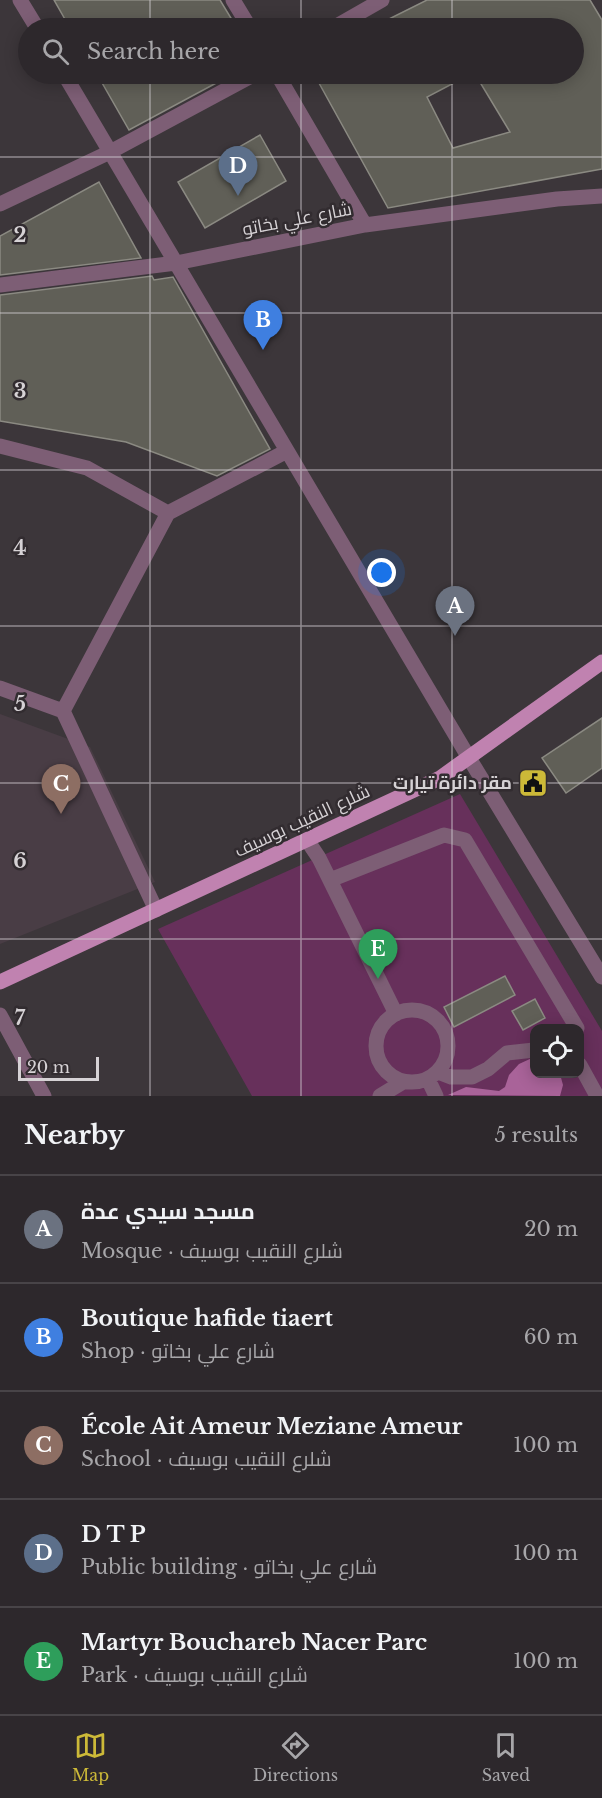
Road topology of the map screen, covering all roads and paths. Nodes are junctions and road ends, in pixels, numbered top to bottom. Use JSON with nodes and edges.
{"nodes":[{"id":1,"x":20,"y":0,"type":"edge"},
{"id":2,"x":233,"y":0,"type":"edge"},
{"id":3,"x":382,"y":0,"type":"edge"},
{"id":4,"x":31,"y":18,"type":"edge"},
{"id":5,"x":244,"y":18,"type":"edge"},
{"id":6,"x":350,"y":18,"type":"edge"},
{"id":7,"x":70,"y":84,"type":"edge"},
{"id":8,"x":236,"y":84,"type":"edge"},
{"id":9,"x":284,"y":84,"type":"edge"},
{"id":10,"x":110,"y":152,"type":"junction"},
{"id":11,"x":602,"y":196,"type":"edge"},
{"id":12,"x":0,"y":204,"type":"edge"},
{"id":13,"x":365,"y":225,"type":"junction"},
{"id":14,"x":176,"y":263,"type":"junction"},
{"id":15,"x":0,"y":285,"type":"edge"},
{"id":16,"x":0,"y":446,"type":"edge"},
{"id":17,"x":287,"y":451,"type":"junction"},
{"id":18,"x":168,"y":513,"type":"junction"},
{"id":19,"x":602,"y":662,"type":"edge"},
{"id":20,"x":0,"y":688,"type":"edge"},
{"id":21,"x":63,"y":711,"type":"junction"},
{"id":22,"x":469,"y":758,"type":"junction"},
{"id":23,"x":308,"y":840,"type":"junction"},
{"id":24,"x":330,"y":880,"type":"junction"},
{"id":25,"x":156,"y":910,"type":"junction"},
{"id":26,"x":602,"y":977,"type":"edge"},
{"id":27,"x":0,"y":982,"type":"edge"},
{"id":28,"x":396,"y":1014,"type":"junction"},
{"id":29,"x":0,"y":1015,"type":"edge"},
{"id":30,"x":574,"y":1024,"type":"edge"},
{"id":31,"x":530,"y":1050,"type":"edge"},
{"id":32,"x":382,"y":1068,"type":"junction"},
{"id":33,"x":584,"y":1074,"type":"edge"},
{"id":34,"x":403,"y":1082,"type":"junction"},
{"id":35,"x":434,"y":1085,"type":"edge"},
{"id":36,"x":382,"y":1094,"type":"edge"},
{"id":37,"x":44,"y":1096,"type":"edge"},
{"id":38,"x":597,"y":1096,"type":"edge"}],
"edges":[{"from":1,"to":4,"type":"street"},
{"from":2,"to":5,"type":"street"},
{"from":3,"to":6,"type":"street"},
{"from":7,"to":10,"type":"street"},
{"from":8,"to":10,"type":"street"},
{"from":9,"to":13,"type":"street"},
{"from":10,"to":12,"type":"street"},
{"from":10,"to":14,"type":"street"},
{"from":11,"to":13,"type":"street","name":"شارع علي بخاتو"},
{"from":13,"to":14,"type":"street","name":"شارع علي بخاتو"},
{"from":14,"to":15,"type":"street","name":"شارع علي بخاتو"},
{"from":14,"to":17,"type":"street"},
{"from":16,"to":18,"type":"street"},
{"from":17,"to":18,"type":"street"},
{"from":17,"to":22,"type":"street"},
{"from":18,"to":21,"type":"street"},
{"from":19,"to":22,"type":"main road","name":"شلرع النقيب بوسيف"},
{"from":20,"to":21,"type":"street"},
{"from":21,"to":25,"type":"street"},
{"from":22,"to":23,"type":"main road","name":"شلرع النقيب بوسيف"},
{"from":22,"to":26,"type":"street"},
{"from":23,"to":24,"type":"street"},
{"from":23,"to":25,"type":"main road","name":"شلرع النقيب بوسيف"},
{"from":24,"to":28,"type":"street"},
{"from":24,"to":30,"type":"street"},
{"from":25,"to":27,"type":"main road","name":"شلرع النقيب بوسيف"},
{"from":28,"to":32,"type":"street"},
{"from":28,"to":35,"type":"street"},
{"from":29,"to":37,"type":"street"},
{"from":31,"to":35,"type":"street"},
{"from":32,"to":34,"type":"street"},
{"from":32,"to":36,"type":"street"},
{"from":33,"to":38,"type":"street"},
{"from":34,"to":35,"type":"street"},
{"from":34,"to":36,"type":"street"}]}
